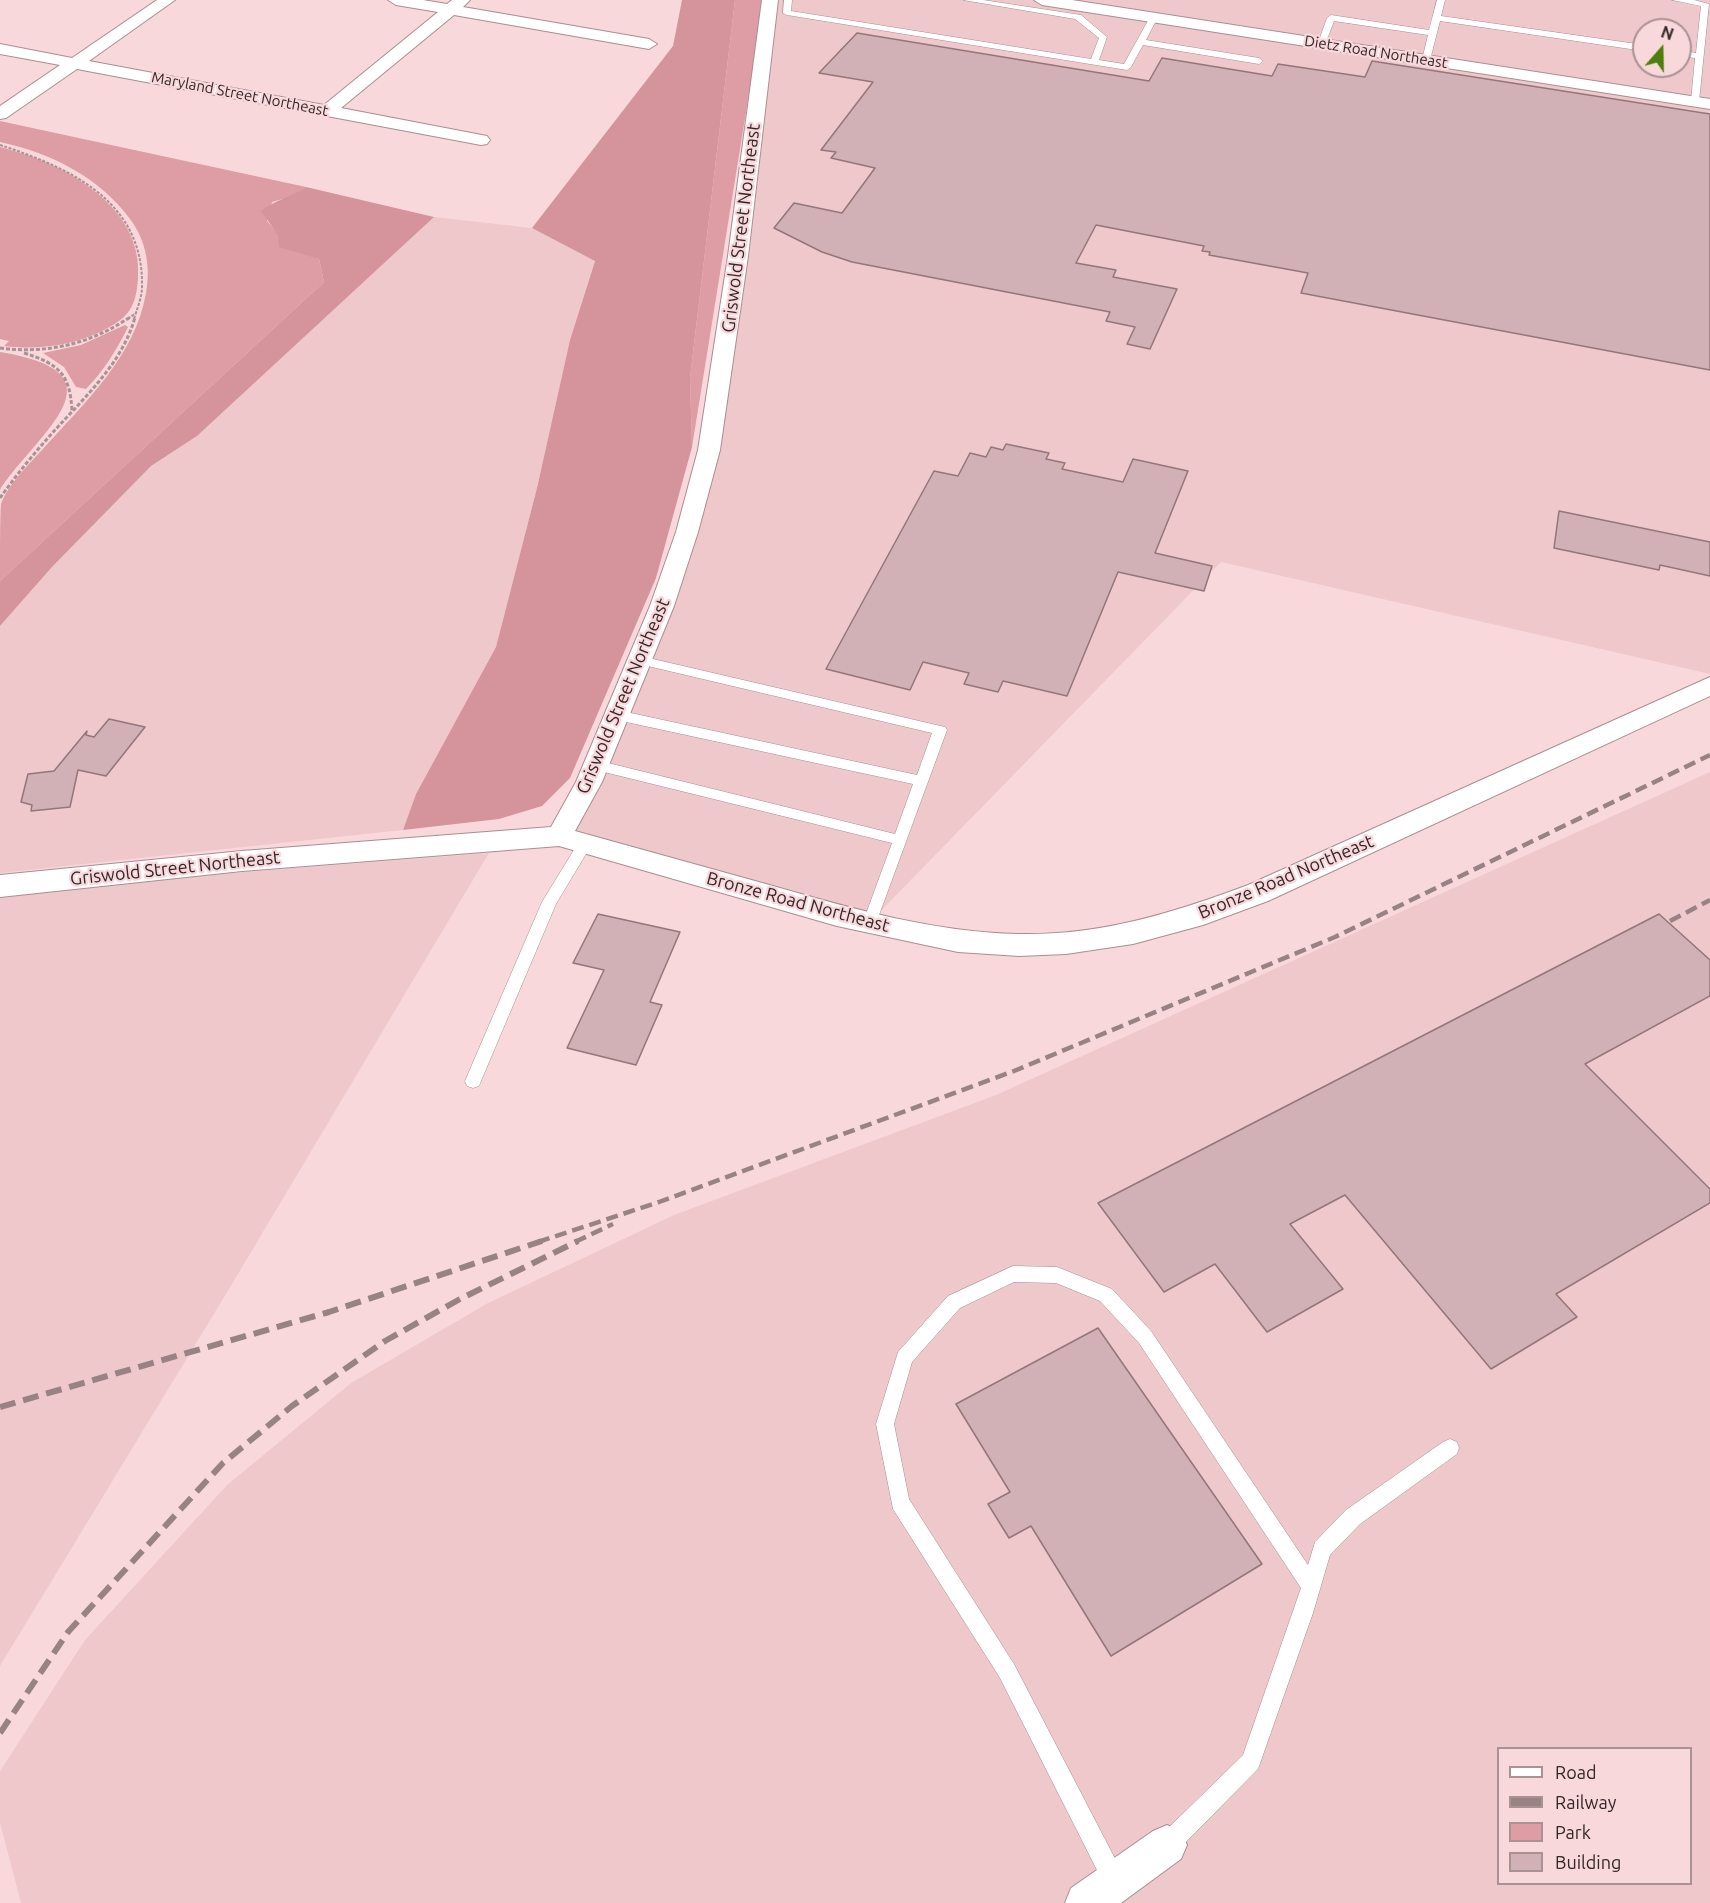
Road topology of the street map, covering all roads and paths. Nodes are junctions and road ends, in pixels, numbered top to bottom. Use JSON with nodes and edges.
{"nodes":[{"id":1,"x":167,"y":0,"type":"edge"},
{"id":2,"x":396,"y":0,"type":"edge"},
{"id":3,"x":770,"y":0,"type":"edge"},
{"id":4,"x":788,"y":0,"type":"edge"},
{"id":5,"x":967,"y":0,"type":"edge"},
{"id":6,"x":1042,"y":0,"type":"edge"},
{"id":7,"x":1441,"y":0,"type":"edge"},
{"id":8,"x":1676,"y":0,"type":"edge"},
{"id":9,"x":457,"y":5,"type":"edge"},
{"id":10,"x":1708,"y":5,"type":"edge"},
{"id":11,"x":1154,"y":17,"type":"junction"},
{"id":12,"x":1436,"y":18,"type":"junction"},
{"id":13,"x":1432,"y":33,"type":"junction"},
{"id":14,"x":1140,"y":42,"type":"junction"},
{"id":15,"x":1322,"y":43,"type":"junction"},
{"id":16,"x":649,"y":44,"type":"dead end"},
{"id":17,"x":1632,"y":46,"type":"edge"},
{"id":18,"x":0,"y":49,"type":"edge"},
{"id":19,"x":1692,"y":55,"type":"edge"},
{"id":20,"x":1700,"y":56,"type":"junction"},
{"id":21,"x":1426,"y":60,"type":"junction"},
{"id":22,"x":1094,"y":62,"type":"junction"},
{"id":23,"x":1259,"y":62,"type":"dead end"},
{"id":24,"x":75,"y":63,"type":"junction"},
{"id":25,"x":1702,"y":102,"type":"edge"},
{"id":26,"x":329,"y":110,"type":"junction"},
{"id":27,"x":0,"y":114,"type":"edge"},
{"id":28,"x":481,"y":140,"type":"dead end"},
{"id":29,"x":0,"y":145,"type":"edge"},
{"id":30,"x":137,"y":312,"type":"junction"},
{"id":31,"x":0,"y":348,"type":"edge"},
{"id":32,"x":21,"y":352,"type":"junction"},
{"id":33,"x":72,"y":411,"type":"junction"},
{"id":34,"x":0,"y":498,"type":"edge"},
{"id":35,"x":640,"y":660,"type":"junction"},
{"id":36,"x":1710,"y":686,"type":"edge"},
{"id":37,"x":617,"y":714,"type":"junction"},
{"id":38,"x":596,"y":765,"type":"junction"},
{"id":39,"x":921,"y":781,"type":"junction"},
{"id":40,"x":572,"y":840,"type":"junction"},
{"id":41,"x":900,"y":840,"type":"junction"},
{"id":42,"x":0,"y":886,"type":"edge"},
{"id":43,"x":870,"y":922,"type":"junction"},
{"id":44,"x":473,"y":1081,"type":"dead end"},
{"id":45,"x":1450,"y":1448,"type":"dead end"},
{"id":46,"x":1311,"y":1587,"type":"junction"},
{"id":47,"x":1167,"y":1845,"type":"joint"},
{"id":48,"x":1101,"y":1893,"type":"edge"}],
"edges":[{"from":1,"to":24,"type":"street"},
{"from":2,"to":9,"type":"street"},
{"from":3,"to":35,"type":"street","name":"Griswold Street Northeast"},
{"from":4,"to":22,"type":"lane"},
{"from":5,"to":22,"type":"lane"},
{"from":6,"to":11,"type":"street","name":"Dietz Road Northeast"},
{"from":7,"to":12,"type":"lane"},
{"from":8,"to":10,"type":"lane"},
{"from":9,"to":16,"type":"street"},
{"from":9,"to":26,"type":"street"},
{"from":10,"to":20,"type":"lane"},
{"from":11,"to":14,"type":"lane"},
{"from":11,"to":15,"type":"street","name":"Dietz Road Northeast"},
{"from":12,"to":13,"type":"lane"},
{"from":12,"to":17,"type":"lane"},
{"from":13,"to":15,"type":"lane"},
{"from":13,"to":21,"type":"lane"},
{"from":14,"to":22,"type":"lane"},
{"from":14,"to":23,"type":"lane"},
{"from":15,"to":21,"type":"street","name":"Dietz Road Northeast"},
{"from":18,"to":24,"type":"street","name":"Maryland Street Northeast"},
{"from":19,"to":20,"type":"lane"},
{"from":20,"to":25,"type":"lane"},
{"from":21,"to":25,"type":"street","name":"Dietz Road Northeast"},
{"from":24,"to":26,"type":"street","name":"Maryland Street Northeast"},
{"from":24,"to":27,"type":"street"},
{"from":26,"to":28,"type":"street","name":"Maryland Street Northeast"},
{"from":29,"to":30,"type":"path"},
{"from":30,"to":32,"type":"path"},
{"from":30,"to":33,"type":"path"},
{"from":31,"to":32,"type":"path"},
{"from":32,"to":33,"type":"path"},
{"from":33,"to":34,"type":"path"},
{"from":35,"to":37,"type":"street","name":"Griswold Street Northeast"},
{"from":35,"to":39,"type":"lane"},
{"from":36,"to":43,"type":"street","name":"Bronze Road Northeast"},
{"from":37,"to":38,"type":"street","name":"Griswold Street Northeast"},
{"from":37,"to":39,"type":"lane"},
{"from":38,"to":40,"type":"street","name":"Griswold Street Northeast"},
{"from":38,"to":41,"type":"lane"},
{"from":39,"to":41,"type":"lane"},
{"from":40,"to":42,"type":"street","name":"Griswold Street Northeast"},
{"from":40,"to":43,"type":"street","name":"Bronze Road Northeast"},
{"from":40,"to":44,"type":"lane"},
{"from":41,"to":43,"type":"lane"},
{"from":45,"to":46,"type":"lane"},
{"from":46,"to":47,"type":"lane"},
{"from":46,"to":48,"type":"lane"},
{"from":47,"to":48,"type":"street"}]}
